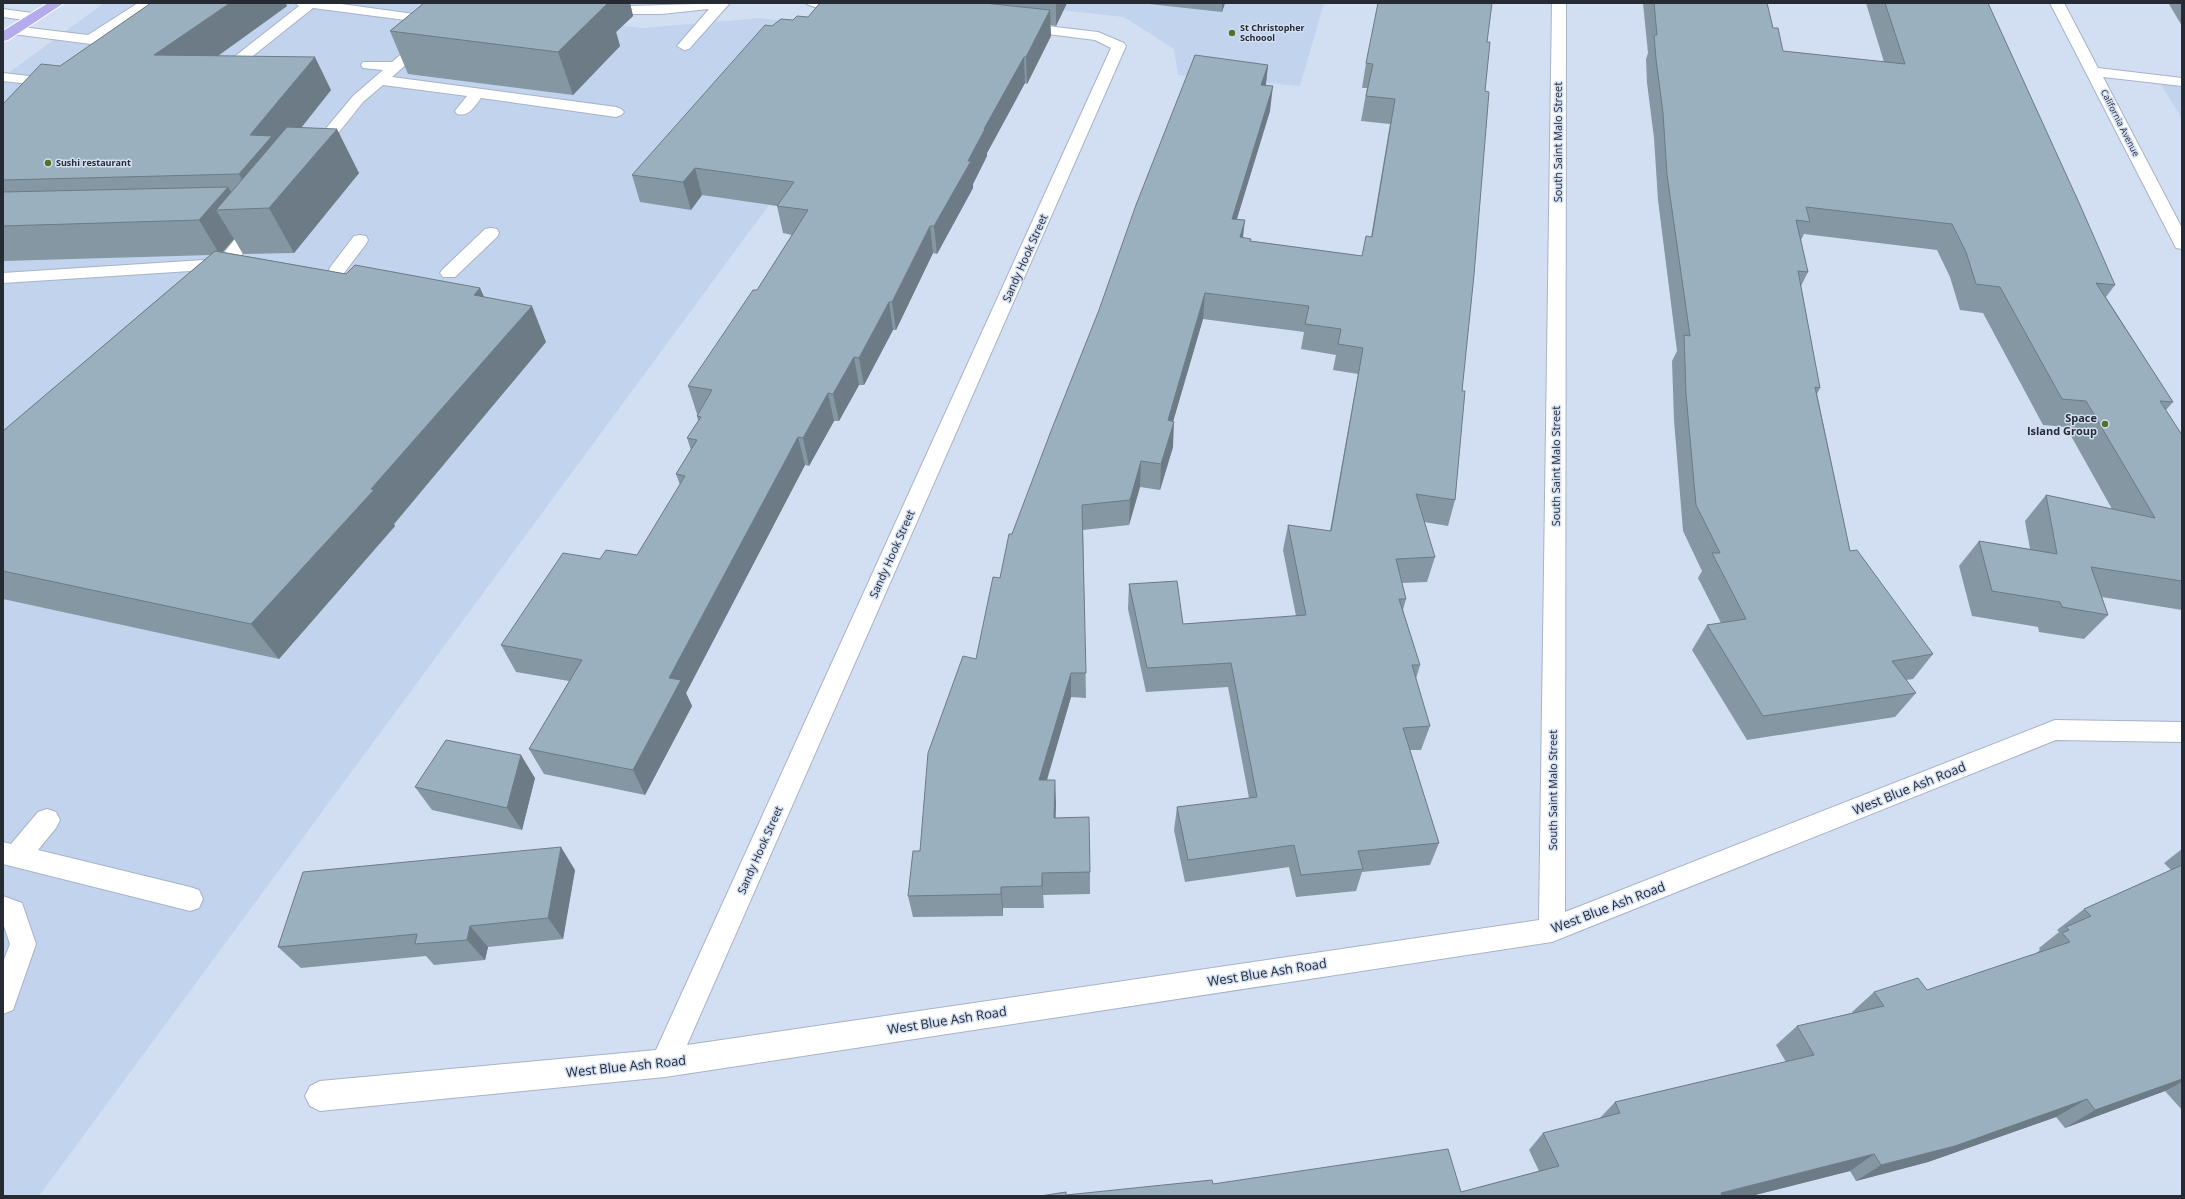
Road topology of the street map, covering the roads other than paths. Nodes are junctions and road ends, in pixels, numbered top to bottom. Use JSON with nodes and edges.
{"nodes":[{"id":1,"x":57,"y":3,"type":"edge"},
{"id":2,"x":147,"y":3,"type":"edge"},
{"id":3,"x":468,"y":3,"type":"edge"},
{"id":4,"x":568,"y":3,"type":"edge"},
{"id":5,"x":722,"y":3,"type":"edge"},
{"id":6,"x":813,"y":3,"type":"edge"},
{"id":7,"x":1559,"y":3,"type":"edge"},
{"id":8,"x":2057,"y":3,"type":"edge"},
{"id":9,"x":306,"y":4,"type":"edge"},
{"id":10,"x":861,"y":8,"type":"edge"},
{"id":11,"x":3,"y":13,"type":"edge"},
{"id":12,"x":32,"y":17,"type":"junction"},
{"id":13,"x":446,"y":21,"type":"junction"},
{"id":14,"x":1011,"y":26,"type":"edge"},
{"id":15,"x":8,"y":34,"type":"edge"},
{"id":16,"x":684,"y":46,"type":"dead end"},
{"id":17,"x":239,"y":60,"type":"edge"},
{"id":18,"x":368,"y":65,"type":"dead end"},
{"id":19,"x":396,"y":66,"type":"junction"},
{"id":20,"x":2093,"y":72,"type":"junction"},
{"id":21,"x":3,"y":77,"type":"edge"},
{"id":22,"x":380,"y":80,"type":"junction"},
{"id":23,"x":2182,"y":82,"type":"edge"},
{"id":24,"x":69,"y":85,"type":"edge"},
{"id":25,"x":477,"y":93,"type":"junction"},
{"id":26,"x":462,"y":111,"type":"dead end"},
{"id":27,"x":616,"y":112,"type":"dead end"},
{"id":28,"x":303,"y":166,"type":"edge"},
{"id":29,"x":240,"y":215,"type":"edge"},
{"id":30,"x":491,"y":233,"type":"dead end"},
{"id":31,"x":360,"y":240,"type":"dead end"},
{"id":32,"x":2182,"y":244,"type":"edge"},
{"id":33,"x":224,"y":264,"type":"junction"},
{"id":34,"x":248,"y":265,"type":"edge"},
{"id":35,"x":338,"y":269,"type":"dead end"},
{"id":36,"x":449,"y":273,"type":"dead end"},
{"id":37,"x":3,"y":278,"type":"edge"},
{"id":38,"x":200,"y":284,"type":"edge"},
{"id":39,"x":2182,"y":732,"type":"edge"},
{"id":40,"x":47,"y":820,"type":"dead end"},
{"id":41,"x":9,"y":855,"type":"edge"},
{"id":42,"x":190,"y":900,"type":"dead end"},
{"id":43,"x":3,"y":908,"type":"edge"},
{"id":44,"x":1552,"y":930,"type":"junction"},
{"id":45,"x":3,"y":1001,"type":"edge"},
{"id":46,"x":666,"y":1063,"type":"junction"},
{"id":47,"x":320,"y":1096,"type":"dead end"}],
"edges":[{"from":1,"to":12,"type":"main road"},
{"from":2,"to":15,"type":"street"},
{"from":3,"to":13,"type":"street"},
{"from":4,"to":5,"type":"street"},
{"from":5,"to":16,"type":"street"},
{"from":6,"to":10,"type":"street"},
{"from":7,"to":44,"type":"street","name":"South Saint Malo Street"},
{"from":8,"to":20,"type":"street","name":"California Avenue"},
{"from":9,"to":13,"type":"street"},
{"from":9,"to":17,"type":"street"},
{"from":11,"to":12,"type":"street"},
{"from":12,"to":15,"type":"main road"},
{"from":13,"to":19,"type":"street"},
{"from":14,"to":46,"type":"street","name":"Sandy Hook Street"},
{"from":18,"to":19,"type":"street"},
{"from":19,"to":22,"type":"street"},
{"from":20,"to":23,"type":"street"},
{"from":20,"to":32,"type":"street","name":"California Avenue"},
{"from":21,"to":24,"type":"street"},
{"from":22,"to":25,"type":"street"},
{"from":22,"to":28,"type":"street"},
{"from":25,"to":26,"type":"street"},
{"from":25,"to":27,"type":"street"},
{"from":29,"to":33,"type":"street"},
{"from":30,"to":36,"type":"street"},
{"from":31,"to":35,"type":"street"},
{"from":33,"to":34,"type":"street"},
{"from":33,"to":37,"type":"street"},
{"from":33,"to":38,"type":"street"},
{"from":39,"to":44,"type":"street","name":"West Blue Ash Road"},
{"from":40,"to":41,"type":"street"},
{"from":41,"to":42,"type":"street"},
{"from":43,"to":45,"type":"street"},
{"from":44,"to":46,"type":"street","name":"West Blue Ash Road"},
{"from":46,"to":47,"type":"street","name":"West Blue Ash Road"}]}
